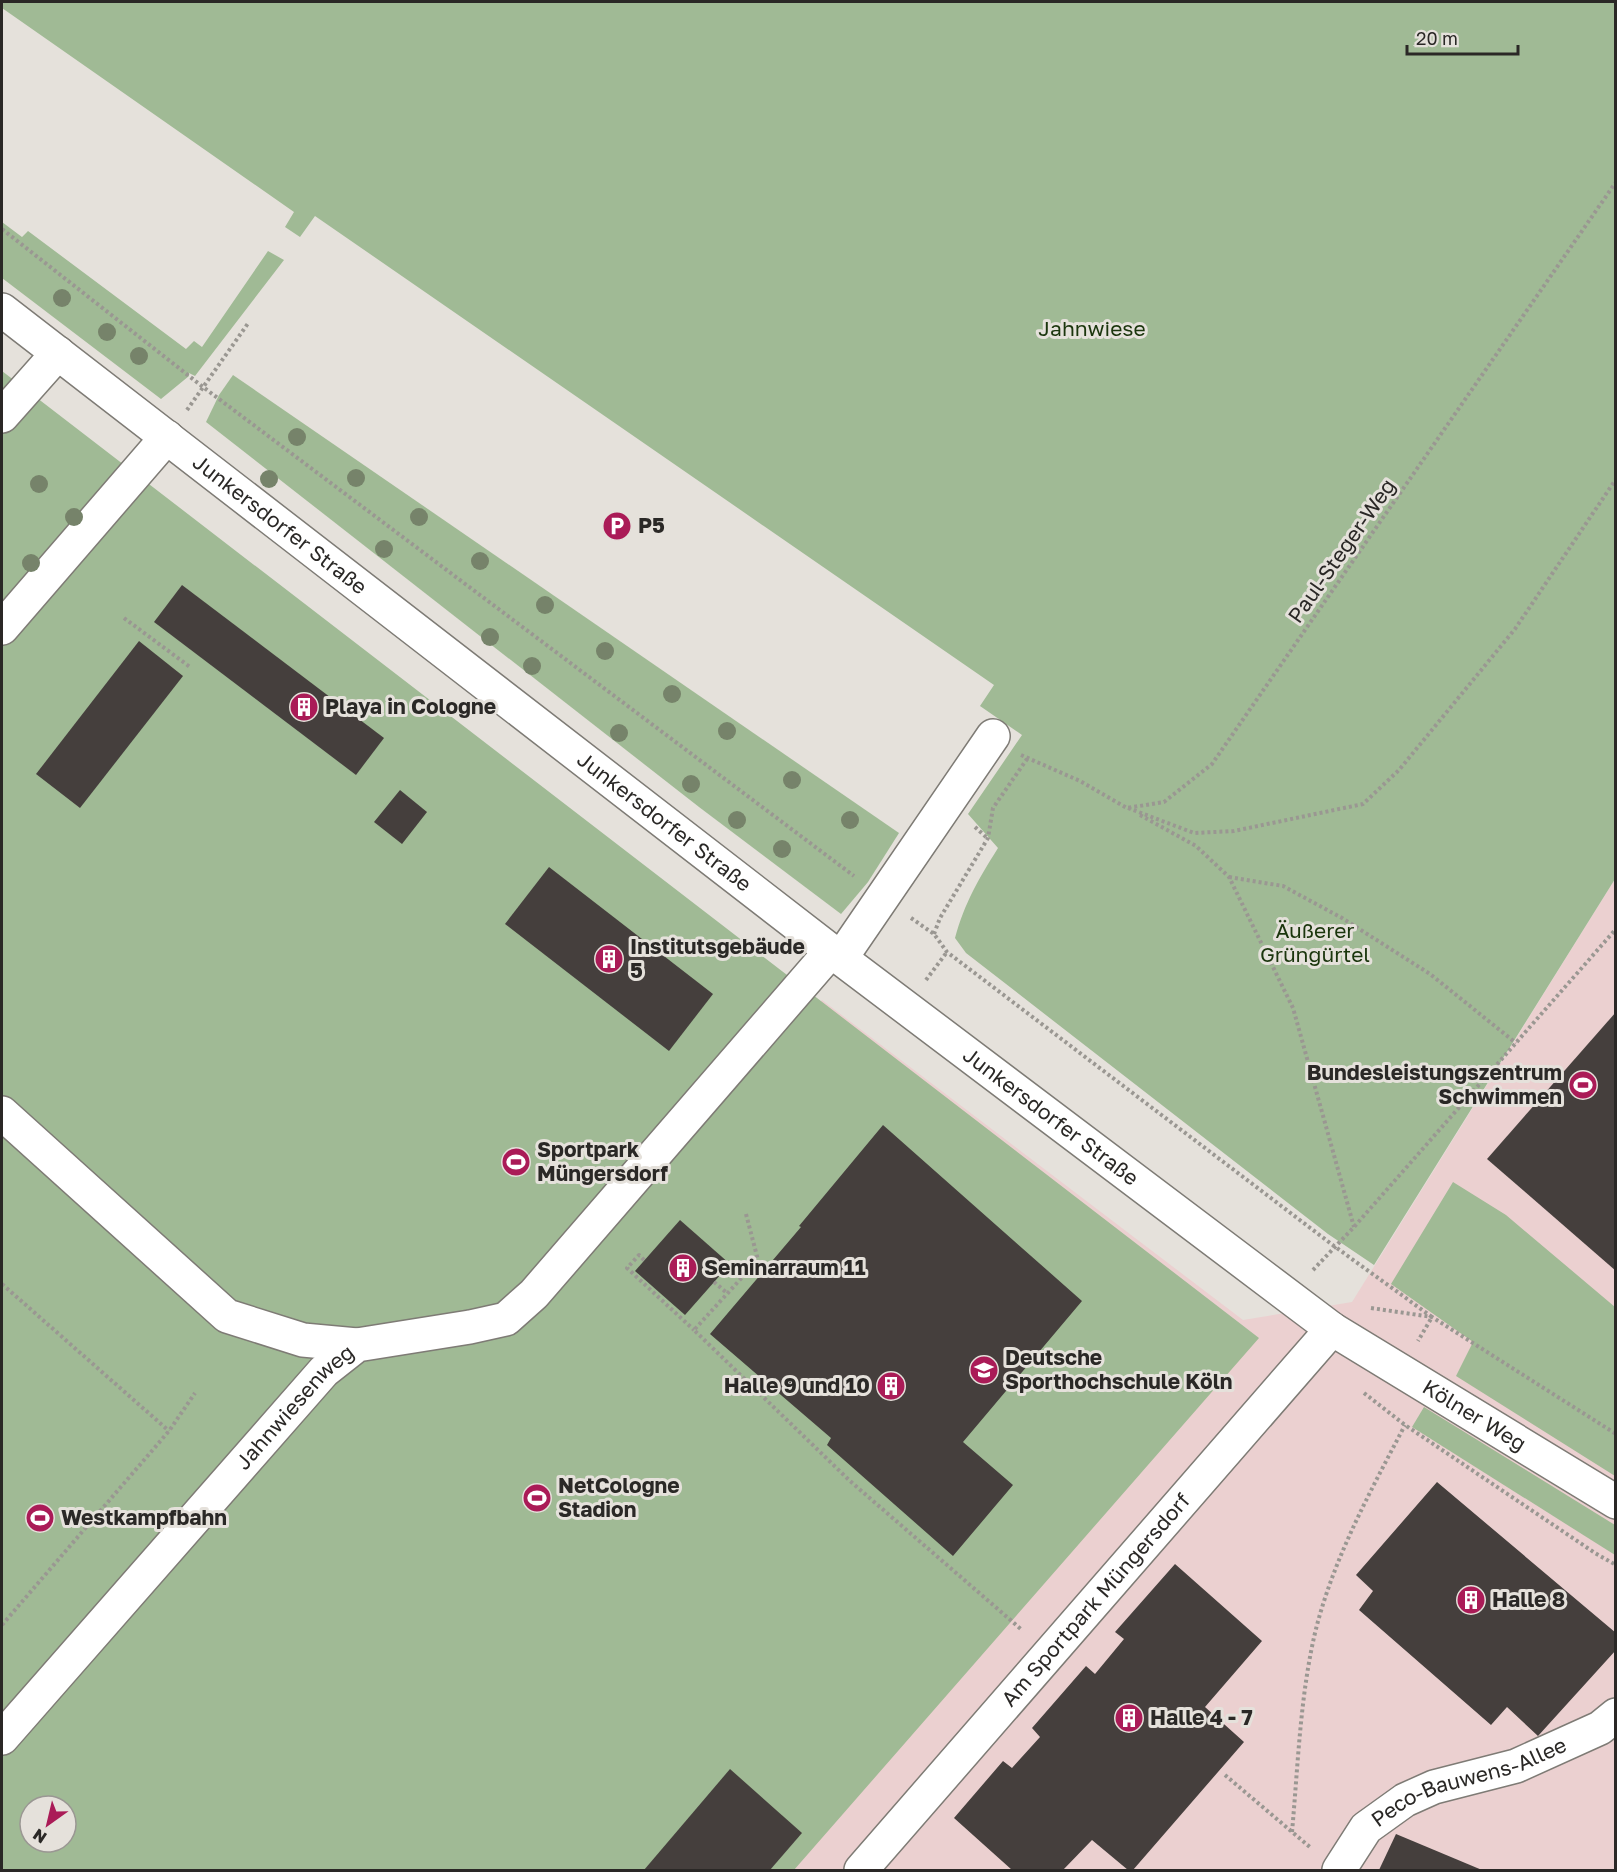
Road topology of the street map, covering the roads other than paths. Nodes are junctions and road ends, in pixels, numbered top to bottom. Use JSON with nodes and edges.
{"nodes":[{"id":1,"x":2,"y":310,"type":"edge"},
{"id":2,"x":58,"y":353,"type":"junction"},
{"id":3,"x":2,"y":416,"type":"edge"},
{"id":4,"x":167,"y":437,"type":"junction"},
{"id":5,"x":2,"y":628,"type":"edge"},
{"id":6,"x":993,"y":736,"type":"dead end"},
{"id":7,"x":836,"y":954,"type":"junction"},
{"id":8,"x":2,"y":1113,"type":"edge"},
{"id":9,"x":1332,"y":1329,"type":"junction"},
{"id":10,"x":357,"y":1345,"type":"junction"},
{"id":11,"x":1616,"y":1502,"type":"edge"},
{"id":12,"x":1616,"y":1715,"type":"edge"},
{"id":13,"x":2,"y":1738,"type":"edge"},
{"id":14,"x":1327,"y":1861,"type":"edge"},
{"id":15,"x":861,"y":1870,"type":"edge"}],
"edges":[{"from":1,"to":2,"type":"street","name":"Junkersdorfer Straße"},
{"from":2,"to":3,"type":"street"},
{"from":2,"to":4,"type":"street","name":"Junkersdorfer Straße"},
{"from":4,"to":5,"type":"street"},
{"from":4,"to":7,"type":"street","name":"Junkersdorfer Straße"},
{"from":6,"to":7,"type":"street","name":"Jahnwiesenweg"},
{"from":7,"to":9,"type":"street","name":"Junkersdorfer Straße"},
{"from":7,"to":10,"type":"street","name":"Jahnwiesenweg"},
{"from":8,"to":10,"type":"street"},
{"from":9,"to":11,"type":"street","name":"Kölner Weg"},
{"from":9,"to":15,"type":"street","name":"Am Sportpark Müngersdorf"},
{"from":10,"to":13,"type":"street","name":"Jahnwiesenweg"},
{"from":12,"to":14,"type":"street","name":"Peco-Bauwens-Allee"}]}
